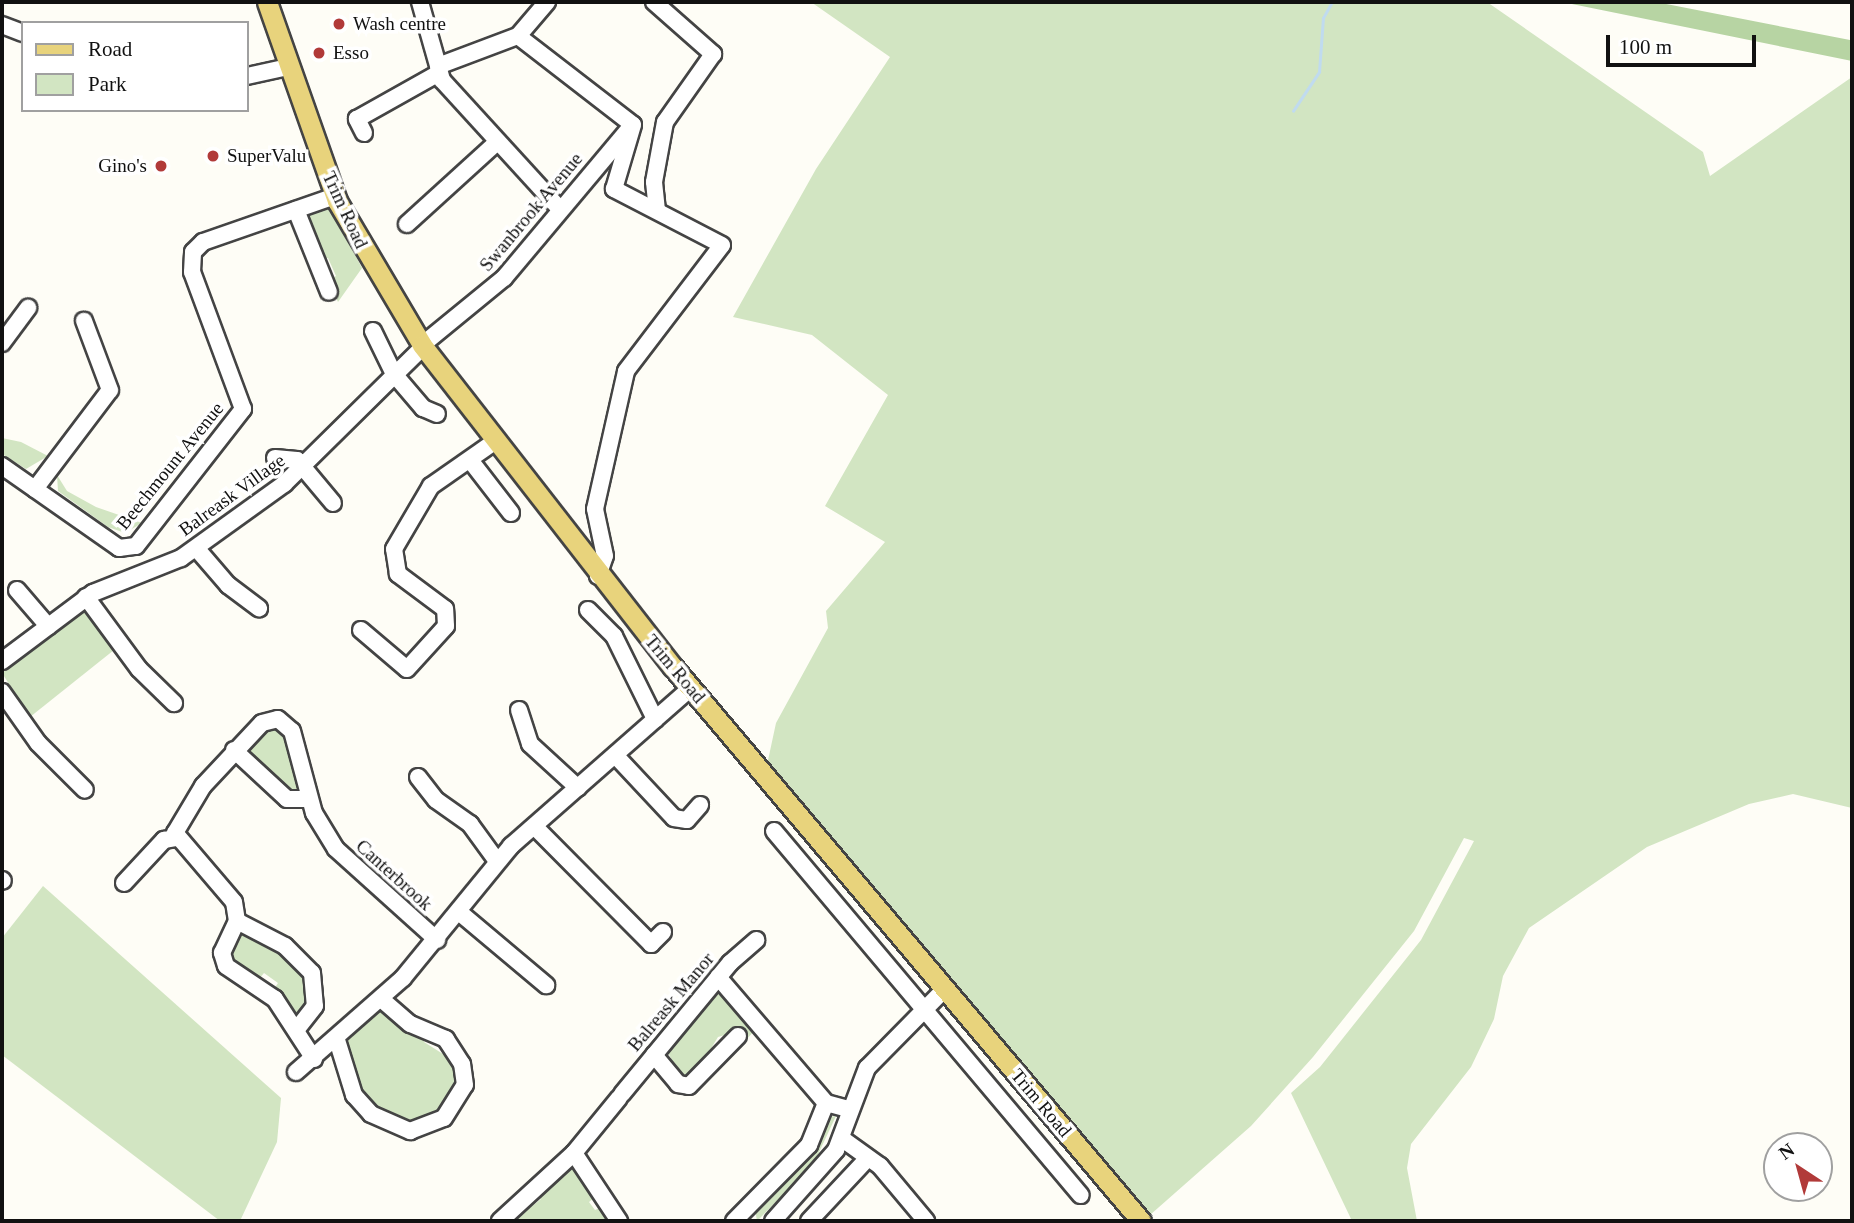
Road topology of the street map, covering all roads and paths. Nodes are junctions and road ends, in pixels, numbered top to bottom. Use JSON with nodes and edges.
{"nodes":[{"id":1,"x":267,"y":2,"type":"edge"},
{"id":2,"x":420,"y":2,"type":"edge"},
{"id":3,"x":547,"y":2,"type":"edge"},
{"id":4,"x":654,"y":2,"type":"edge"},
{"id":5,"x":2,"y":24,"type":"edge"},
{"id":6,"x":21,"y":32,"type":"edge"},
{"id":7,"x":518,"y":36,"type":"junction"},
{"id":8,"x":288,"y":67,"type":"junction"},
{"id":9,"x":439,"y":69,"type":"junction"},
{"id":10,"x":248,"y":76,"type":"edge"},
{"id":11,"x":633,"y":125,"type":"junction"},
{"id":12,"x":364,"y":132,"type":"dead end"},
{"id":13,"x":496,"y":143,"type":"junction"},
{"id":14,"x":335,"y":196,"type":"junction"},
{"id":15,"x":559,"y":208,"type":"junction"},
{"id":16,"x":296,"y":210,"type":"junction"},
{"id":17,"x":657,"y":210,"type":"junction"},
{"id":18,"x":408,"y":225,"type":"dead end"},
{"id":19,"x":329,"y":292,"type":"dead end"},
{"id":20,"x":28,"y":308,"type":"dead end"},
{"id":21,"x":85,"y":321,"type":"dead end"},
{"id":22,"x":373,"y":331,"type":"dead end"},
{"id":23,"x":2,"y":343,"type":"edge"},
{"id":24,"x":422,"y":346,"type":"junction"},
{"id":25,"x":394,"y":374,"type":"junction"},
{"id":26,"x":437,"y":414,"type":"dead end"},
{"id":27,"x":494,"y":442,"type":"junction"},
{"id":28,"x":275,"y":458,"type":"dead end"},
{"id":29,"x":470,"y":460,"type":"junction"},
{"id":30,"x":2,"y":466,"type":"edge"},
{"id":31,"x":306,"y":467,"type":"junction"},
{"id":32,"x":35,"y":489,"type":"junction"},
{"id":33,"x":333,"y":503,"type":"dead end"},
{"id":34,"x":511,"y":513,"type":"dead end"},
{"id":35,"x":197,"y":549,"type":"junction"},
{"id":36,"x":598,"y":576,"type":"junction"},
{"id":37,"x":16,"y":590,"type":"dead end"},
{"id":38,"x":86,"y":597,"type":"junction"},
{"id":39,"x":259,"y":608,"type":"dead end"},
{"id":40,"x":588,"y":610,"type":"dead end"},
{"id":41,"x":48,"y":626,"type":"junction"},
{"id":42,"x":362,"y":630,"type":"dead end"},
{"id":43,"x":2,"y":661,"type":"edge"},
{"id":44,"x":691,"y":688,"type":"junction"},
{"id":45,"x":2,"y":692,"type":"edge"},
{"id":46,"x":174,"y":704,"type":"dead end"},
{"id":47,"x":519,"y":710,"type":"dead end"},
{"id":48,"x":656,"y":719,"type":"junction"},
{"id":49,"x":234,"y":750,"type":"junction"},
{"id":50,"x":615,"y":755,"type":"junction"},
{"id":51,"x":418,"y":777,"type":"dead end"},
{"id":52,"x":578,"y":788,"type":"junction"},
{"id":53,"x":85,"y":790,"type":"dead end"},
{"id":54,"x":309,"y":799,"type":"junction"},
{"id":55,"x":700,"y":805,"type":"dead end"},
{"id":56,"x":535,"y":827,"type":"junction"},
{"id":57,"x":774,"y":831,"type":"dead end"},
{"id":58,"x":177,"y":838,"type":"junction"},
{"id":59,"x":497,"y":861,"type":"junction"},
{"id":60,"x":124,"y":883,"type":"dead end"},
{"id":61,"x":459,"y":912,"type":"junction"},
{"id":62,"x":237,"y":921,"type":"junction"},
{"id":63,"x":663,"y":932,"type":"dead end"},
{"id":64,"x":437,"y":940,"type":"junction"},
{"id":65,"x":756,"y":940,"type":"dead end"},
{"id":66,"x":718,"y":977,"type":"junction"},
{"id":67,"x":546,"y":985,"type":"dead end"},
{"id":68,"x":945,"y":989,"type":"junction"},
{"id":69,"x":382,"y":1000,"type":"junction"},
{"id":70,"x":925,"y":1009,"type":"junction"},
{"id":71,"x":297,"y":1029,"type":"junction"},
{"id":72,"x":738,"y":1036,"type":"dead end"},
{"id":73,"x":337,"y":1040,"type":"junction"},
{"id":74,"x":654,"y":1055,"type":"junction"},
{"id":75,"x":314,"y":1059,"type":"junction"},
{"id":76,"x":296,"y":1072,"type":"dead end"},
{"id":77,"x":826,"y":1103,"type":"junction"},
{"id":78,"x":848,"y":1109,"type":"junction"},
{"id":79,"x":841,"y":1138,"type":"junction"},
{"id":80,"x":574,"y":1153,"type":"junction"},
{"id":81,"x":868,"y":1158,"type":"junction"},
{"id":82,"x":1081,"y":1195,"type":"dead end"},
{"id":83,"x":500,"y":1221,"type":"edge"},
{"id":84,"x":619,"y":1221,"type":"edge"},
{"id":85,"x":733,"y":1221,"type":"edge"},
{"id":86,"x":773,"y":1221,"type":"edge"},
{"id":87,"x":809,"y":1221,"type":"edge"},
{"id":88,"x":926,"y":1221,"type":"edge"},
{"id":89,"x":1141,"y":1221,"type":"edge"}],
"edges":[{"from":1,"to":8,"type":"main road","name":"Trim Road"},
{"from":2,"to":9,"type":"street"},
{"from":3,"to":7,"type":"street"},
{"from":4,"to":17,"type":"street"},
{"from":5,"to":6,"type":"street"},
{"from":7,"to":9,"type":"street"},
{"from":7,"to":11,"type":"street"},
{"from":8,"to":10,"type":"street"},
{"from":8,"to":14,"type":"main road","name":"Trim Road"},
{"from":9,"to":12,"type":"street"},
{"from":9,"to":13,"type":"street"},
{"from":11,"to":15,"type":"street","name":"Swanbrook Avenue"},
{"from":11,"to":17,"type":"street"},
{"from":13,"to":15,"type":"street"},
{"from":13,"to":18,"type":"street"},
{"from":14,"to":16,"type":"street","name":"Beechmount Avenue"},
{"from":14,"to":24,"type":"main road","name":"Trim Road"},
{"from":15,"to":24,"type":"street","name":"Swanbrook Avenue"},
{"from":16,"to":19,"type":"street"},
{"from":16,"to":32,"type":"street","name":"Beechmount Avenue"},
{"from":17,"to":36,"type":"street"},
{"from":20,"to":23,"type":"street"},
{"from":21,"to":32,"type":"street"},
{"from":22,"to":25,"type":"street"},
{"from":24,"to":25,"type":"street","name":"Balreask Village"},
{"from":24,"to":27,"type":"main road","name":"Trim Road"},
{"from":25,"to":26,"type":"street"},
{"from":25,"to":31,"type":"street","name":"Balreask Village"},
{"from":27,"to":29,"type":"street"},
{"from":27,"to":36,"type":"main road","name":"Trim Road"},
{"from":28,"to":31,"type":"street"},
{"from":29,"to":34,"type":"street"},
{"from":29,"to":42,"type":"street"},
{"from":30,"to":32,"type":"street","name":"Beechmount Avenue"},
{"from":31,"to":33,"type":"street"},
{"from":31,"to":35,"type":"street","name":"Balreask Village"},
{"from":35,"to":38,"type":"street","name":"Balreask Village"},
{"from":35,"to":39,"type":"street"},
{"from":36,"to":44,"type":"main road","name":"Trim Road"},
{"from":37,"to":41,"type":"street"},
{"from":38,"to":41,"type":"street","name":"Balreask Village"},
{"from":38,"to":46,"type":"street"},
{"from":40,"to":48,"type":"street"},
{"from":41,"to":43,"type":"street","name":"Balreask Village"},
{"from":44,"to":48,"type":"street","name":"Canterbrook"},
{"from":44,"to":68,"type":"main road","name":"Trim Road"},
{"from":45,"to":53,"type":"street"},
{"from":47,"to":52,"type":"street"},
{"from":48,"to":50,"type":"street","name":"Canterbrook"},
{"from":49,"to":54,"type":"street"},
{"from":49,"to":54,"type":"street","name":"Canterbrook"},
{"from":49,"to":58,"type":"street","name":"Canterbrook"},
{"from":50,"to":52,"type":"street","name":"Canterbrook"},
{"from":50,"to":55,"type":"street"},
{"from":51,"to":59,"type":"street"},
{"from":52,"to":56,"type":"street","name":"Canterbrook"},
{"from":54,"to":64,"type":"street","name":"Canterbrook"},
{"from":56,"to":59,"type":"street","name":"Canterbrook"},
{"from":56,"to":63,"type":"street"},
{"from":57,"to":70,"type":"street"},
{"from":58,"to":60,"type":"street"},
{"from":58,"to":62,"type":"street"},
{"from":59,"to":61,"type":"street","name":"Canterbrook"},
{"from":61,"to":64,"type":"street","name":"Canterbrook"},
{"from":61,"to":67,"type":"street","name":"Canterbrook"},
{"from":62,"to":71,"type":"street"},
{"from":62,"to":71,"type":"street"},
{"from":64,"to":69,"type":"street","name":"Canterbrook"},
{"from":65,"to":66,"type":"street","name":"Balreask Manor"},
{"from":66,"to":74,"type":"street","name":"Balreask Manor"},
{"from":66,"to":77,"type":"street"},
{"from":68,"to":70,"type":"street"},
{"from":68,"to":89,"type":"main road","name":"Trim Road"},
{"from":69,"to":73,"type":"street","name":"Canterbrook"},
{"from":69,"to":73,"type":"street"},
{"from":70,"to":78,"type":"street"},
{"from":70,"to":82,"type":"street"},
{"from":71,"to":75,"type":"street"},
{"from":72,"to":74,"type":"street"},
{"from":73,"to":75,"type":"street","name":"Canterbrook"},
{"from":74,"to":80,"type":"street","name":"Balreask Manor"},
{"from":75,"to":76,"type":"street","name":"Canterbrook"},
{"from":77,"to":78,"type":"street"},
{"from":77,"to":85,"type":"street"},
{"from":78,"to":79,"type":"street"},
{"from":79,"to":81,"type":"street"},
{"from":79,"to":86,"type":"street"},
{"from":80,"to":83,"type":"street","name":"Balreask Manor"},
{"from":80,"to":84,"type":"street"},
{"from":81,"to":87,"type":"street"},
{"from":81,"to":88,"type":"street"}]}
